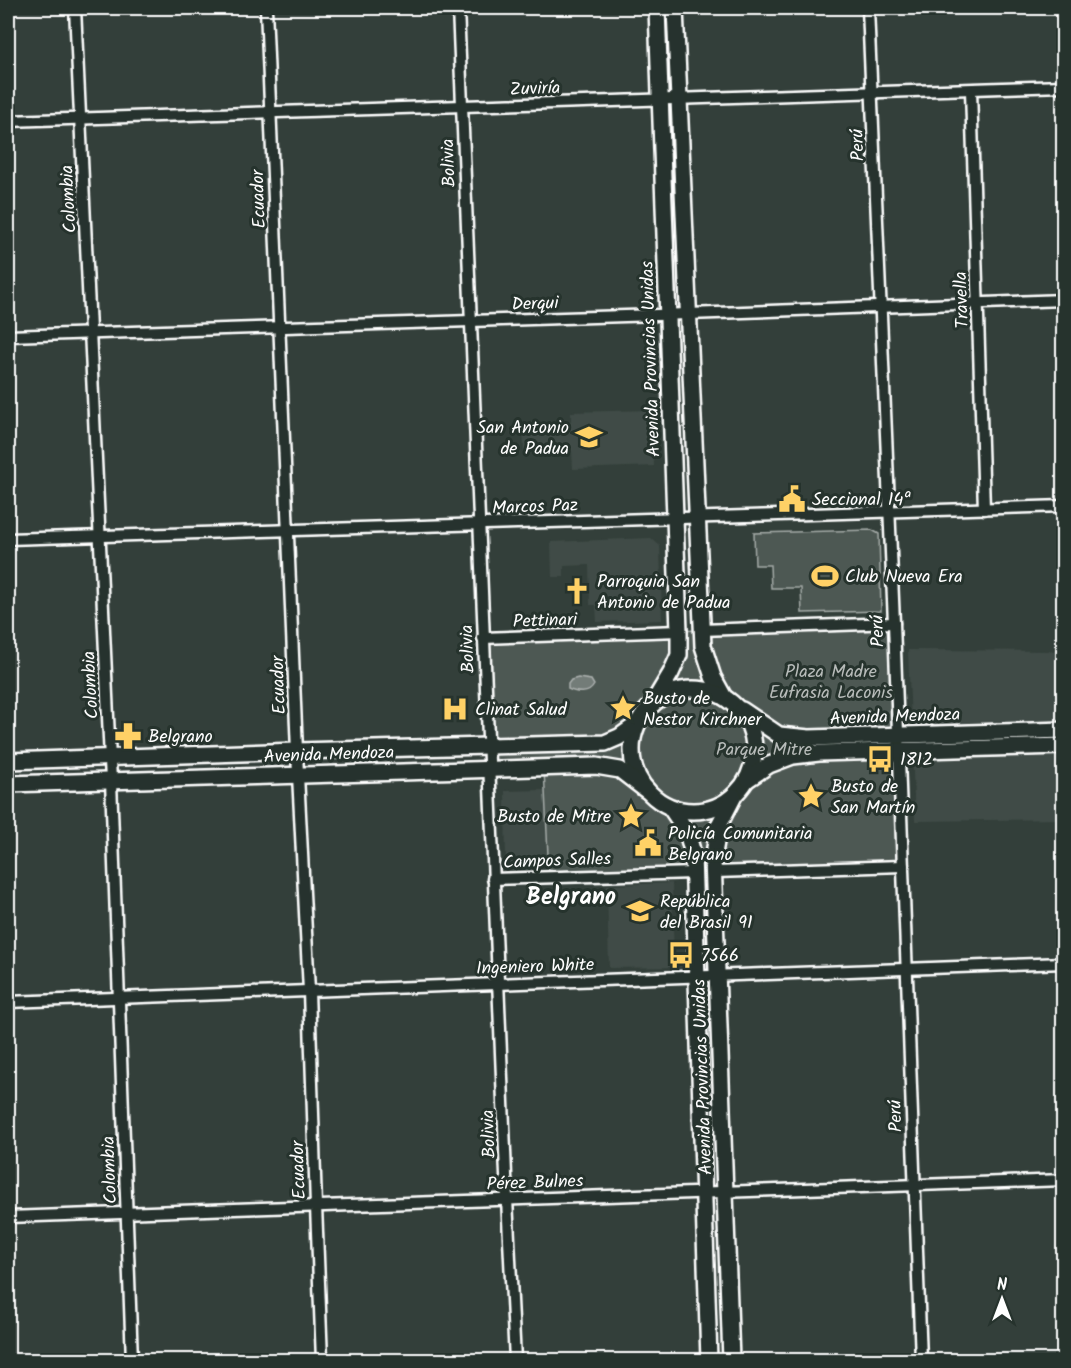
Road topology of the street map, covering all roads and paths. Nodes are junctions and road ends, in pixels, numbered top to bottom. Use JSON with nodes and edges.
{"nodes":[{"id":1,"x":75,"y":8,"type":"edge"},
{"id":2,"x":266,"y":8,"type":"edge"},
{"id":3,"x":458,"y":8,"type":"edge"},
{"id":4,"x":657,"y":8,"type":"edge"},
{"id":5,"x":675,"y":8,"type":"edge"},
{"id":6,"x":868,"y":8,"type":"edge"},
{"id":7,"x":1064,"y":86,"type":"edge"},
{"id":8,"x":970,"y":90,"type":"junction"},
{"id":9,"x":872,"y":93,"type":"junction"},
{"id":10,"x":661,"y":100,"type":"junction"},
{"id":11,"x":679,"y":100,"type":"junction"},
{"id":12,"x":462,"y":107,"type":"junction"},
{"id":13,"x":271,"y":113,"type":"junction"},
{"id":14,"x":81,"y":119,"type":"junction"},
{"id":15,"x":8,"y":121,"type":"edge"},
{"id":16,"x":1064,"y":300,"type":"edge"},
{"id":17,"x":978,"y":303,"type":"junction"},
{"id":18,"x":880,"y":307,"type":"junction"},
{"id":19,"x":688,"y":314,"type":"junction"},
{"id":20,"x":668,"y":315,"type":"junction"},
{"id":21,"x":471,"y":321,"type":"junction"},
{"id":22,"x":280,"y":327,"type":"junction"},
{"id":23,"x":90,"y":334,"type":"junction"},
{"id":24,"x":8,"y":336,"type":"edge"},
{"id":25,"x":1064,"y":506,"type":"edge"},
{"id":26,"x":984,"y":509,"type":"junction"},
{"id":27,"x":889,"y":512,"type":"junction"},
{"id":28,"x":697,"y":517,"type":"junction"},
{"id":29,"x":675,"y":518,"type":"junction"},
{"id":30,"x":479,"y":524,"type":"junction"},
{"id":31,"x":288,"y":530,"type":"junction"},
{"id":32,"x":100,"y":536,"type":"junction"},
{"id":33,"x":8,"y":539,"type":"edge"},
{"id":34,"x":894,"y":623,"type":"junction"},
{"id":35,"x":702,"y":630,"type":"junction"},
{"id":36,"x":679,"y":631,"type":"junction"},
{"id":37,"x":483,"y":639,"type":"junction"},
{"id":38,"x":724,"y":697,"type":"junction"},
{"id":39,"x":653,"y":703,"type":"junction"},
{"id":40,"x":737,"y":707,"type":"junction"},
{"id":41,"x":637,"y":724,"type":"junction"},
{"id":42,"x":1064,"y":730,"type":"edge"},
{"id":43,"x":898,"y":743,"type":"junction"},
{"id":44,"x":488,"y":745,"type":"junction"},
{"id":45,"x":1064,"y":746,"type":"edge"},
{"id":46,"x":297,"y":751,"type":"junction"},
{"id":47,"x":110,"y":758,"type":"junction"},
{"id":48,"x":8,"y":761,"type":"edge"},
{"id":49,"x":489,"y":769,"type":"junction"},
{"id":50,"x":298,"y":775,"type":"junction"},
{"id":51,"x":748,"y":779,"type":"junction"},
{"id":52,"x":111,"y":781,"type":"junction"},
{"id":53,"x":8,"y":784,"type":"edge"},
{"id":54,"x":646,"y":790,"type":"junction"},
{"id":55,"x":734,"y":796,"type":"junction"},
{"id":56,"x":670,"y":807,"type":"junction"},
{"id":57,"x":903,"y":866,"type":"junction"},
{"id":58,"x":715,"y":872,"type":"junction"},
{"id":59,"x":694,"y":873,"type":"junction"},
{"id":60,"x":494,"y":879,"type":"junction"},
{"id":61,"x":1064,"y":963,"type":"edge"},
{"id":62,"x":906,"y":968,"type":"junction"},
{"id":63,"x":718,"y":975,"type":"junction"},
{"id":64,"x":697,"y":976,"type":"junction"},
{"id":65,"x":498,"y":984,"type":"junction"},
{"id":66,"x":309,"y":991,"type":"junction"},
{"id":67,"x":119,"y":998,"type":"junction"},
{"id":68,"x":8,"y":1002,"type":"edge"},
{"id":69,"x":1064,"y":1180,"type":"edge"},
{"id":70,"x":914,"y":1185,"type":"junction"},
{"id":71,"x":725,"y":1191,"type":"junction"},
{"id":72,"x":704,"y":1192,"type":"junction"},
{"id":73,"x":507,"y":1199,"type":"junction"},
{"id":74,"x":316,"y":1206,"type":"junction"},
{"id":75,"x":127,"y":1212,"type":"junction"},
{"id":76,"x":8,"y":1217,"type":"edge"},
{"id":77,"x":132,"y":1360,"type":"edge"},
{"id":78,"x":322,"y":1360,"type":"edge"},
{"id":79,"x":515,"y":1360,"type":"edge"},
{"id":80,"x":710,"y":1360,"type":"edge"},
{"id":81,"x":731,"y":1360,"type":"edge"},
{"id":82,"x":921,"y":1360,"type":"edge"}],
"edges":[{"from":1,"to":14,"type":"street","name":"Colombia"},
{"from":2,"to":13,"type":"street","name":"Ecuador"},
{"from":3,"to":12,"type":"street","name":"Bolivia"},
{"from":4,"to":10,"type":"main road","name":"Avenida Provincias Unidas"},
{"from":5,"to":11,"type":"main road"},
{"from":6,"to":9,"type":"street","name":"Perú"},
{"from":7,"to":8,"type":"street","name":"Zuviría"},
{"from":8,"to":9,"type":"street","name":"Zuviría"},
{"from":8,"to":17,"type":"street","name":"Travella"},
{"from":9,"to":11,"type":"street","name":"Zuviría"},
{"from":9,"to":18,"type":"street","name":"Perú"},
{"from":10,"to":11,"type":"street","name":"Zuviría"},
{"from":10,"to":12,"type":"street","name":"Zuviría"},
{"from":10,"to":20,"type":"main road","name":"Avenida Provincias Unidas"},
{"from":11,"to":19,"type":"main road"},
{"from":12,"to":13,"type":"street","name":"Zuviría"},
{"from":12,"to":21,"type":"street","name":"Bolivia"},
{"from":13,"to":14,"type":"street","name":"Zuviría"},
{"from":13,"to":22,"type":"street","name":"Ecuador"},
{"from":14,"to":15,"type":"street","name":"Zuviría"},
{"from":14,"to":23,"type":"street","name":"Colombia"},
{"from":16,"to":17,"type":"street","name":"Derqui"},
{"from":17,"to":18,"type":"street","name":"Derqui"},
{"from":17,"to":26,"type":"street","name":"Travella"},
{"from":18,"to":19,"type":"street","name":"Derqui"},
{"from":18,"to":27,"type":"street","name":"Perú"},
{"from":19,"to":20,"type":"street","name":"Derqui"},
{"from":19,"to":28,"type":"main road"},
{"from":20,"to":21,"type":"street","name":"Derqui"},
{"from":20,"to":29,"type":"main road","name":"Avenida Provincias Unidas"},
{"from":21,"to":22,"type":"street","name":"Derqui"},
{"from":21,"to":30,"type":"street","name":"Bolivia"},
{"from":22,"to":23,"type":"street","name":"Derqui"},
{"from":22,"to":31,"type":"street","name":"Ecuador"},
{"from":23,"to":24,"type":"street","name":"Derqui"},
{"from":23,"to":32,"type":"street","name":"Colombia"},
{"from":25,"to":26,"type":"street","name":"Marcos Paz"},
{"from":26,"to":27,"type":"street","name":"Marcos Paz"},
{"from":27,"to":28,"type":"street","name":"Marcos Paz"},
{"from":27,"to":34,"type":"street","name":"Perú"},
{"from":28,"to":29,"type":"street","name":"Marcos Paz"},
{"from":28,"to":35,"type":"main road"},
{"from":29,"to":30,"type":"street","name":"Marcos Paz"},
{"from":29,"to":36,"type":"main road","name":"Avenida Provincias Unidas"},
{"from":30,"to":31,"type":"street","name":"Marcos Paz"},
{"from":30,"to":37,"type":"street","name":"Bolivia"},
{"from":31,"to":32,"type":"street","name":"Marcos Paz"},
{"from":31,"to":46,"type":"street","name":"Ecuador"},
{"from":32,"to":33,"type":"street","name":"Marcos Paz"},
{"from":32,"to":47,"type":"street","name":"Colombia"},
{"from":34,"to":35,"type":"street"},
{"from":34,"to":43,"type":"street","name":"Perú"},
{"from":35,"to":38,"type":"main road"},
{"from":36,"to":37,"type":"street","name":"Pettinari"},
{"from":36,"to":39,"type":"main road","name":"Avenida Provincias Unidas"},
{"from":37,"to":44,"type":"street","name":"Bolivia"},
{"from":38,"to":39,"type":"main road"},
{"from":38,"to":40,"type":"main road"},
{"from":39,"to":41,"type":"main road"},
{"from":40,"to":43,"type":"main road","name":"Avenida Mendoza"},
{"from":40,"to":51,"type":"main road"},
{"from":41,"to":44,"type":"main road","name":"Avenida Mendoza"},
{"from":41,"to":54,"type":"main road"},
{"from":42,"to":43,"type":"main road","name":"Avenida Mendoza"},
{"from":43,"to":45,"type":"main road","name":"Avenida Mendoza"},
{"from":43,"to":51,"type":"main road","name":"Avenida Mendoza"},
{"from":43,"to":57,"type":"street","name":"Perú"},
{"from":44,"to":46,"type":"main road","name":"Avenida Mendoza"},
{"from":44,"to":49,"type":"street","name":"Bolivia"},
{"from":46,"to":47,"type":"main road","name":"Avenida Mendoza"},
{"from":46,"to":50,"type":"street","name":"Ecuador"},
{"from":47,"to":48,"type":"main road","name":"Avenida Mendoza"},
{"from":47,"to":52,"type":"street","name":"Colombia"},
{"from":49,"to":50,"type":"main road","name":"Avenida Mendoza"},
{"from":49,"to":54,"type":"main road","name":"Avenida Mendoza"},
{"from":49,"to":60,"type":"street","name":"Bolivia"},
{"from":50,"to":52,"type":"main road","name":"Avenida Mendoza"},
{"from":50,"to":66,"type":"street","name":"Ecuador"},
{"from":51,"to":55,"type":"main road"},
{"from":52,"to":53,"type":"main road","name":"Avenida Mendoza"},
{"from":52,"to":67,"type":"street","name":"Colombia"},
{"from":54,"to":56,"type":"main road"},
{"from":55,"to":56,"type":"main road"},
{"from":55,"to":58,"type":"main road","name":"Avenida Provincias Unidas"},
{"from":56,"to":59,"type":"main road","name":"Avenida Provincias Unidas"},
{"from":57,"to":58,"type":"street"},
{"from":57,"to":62,"type":"street","name":"Perú"},
{"from":58,"to":63,"type":"main road","name":"Avenida Provincias Unidas"},
{"from":59,"to":60,"type":"street","name":"Campos Salles"},
{"from":59,"to":64,"type":"main road","name":"Avenida Provincias Unidas"},
{"from":60,"to":65,"type":"street","name":"Bolivia"},
{"from":61,"to":62,"type":"street","name":"Ingeniero White"},
{"from":62,"to":63,"type":"street","name":"Ingeniero White"},
{"from":62,"to":70,"type":"street","name":"Perú"},
{"from":63,"to":64,"type":"street","name":"Ingeniero White"},
{"from":63,"to":71,"type":"main road","name":"Avenida Provincias Unidas"},
{"from":64,"to":65,"type":"street","name":"Ingeniero White"},
{"from":64,"to":72,"type":"main road","name":"Avenida Provincias Unidas"},
{"from":65,"to":66,"type":"street","name":"Ingeniero White"},
{"from":65,"to":73,"type":"street","name":"Bolivia"},
{"from":66,"to":67,"type":"street","name":"Ingeniero White"},
{"from":66,"to":74,"type":"street","name":"Ecuador"},
{"from":67,"to":68,"type":"street","name":"Ingeniero White"},
{"from":67,"to":75,"type":"street","name":"Colombia"},
{"from":69,"to":70,"type":"street","name":"Pérez Bulnes"},
{"from":70,"to":71,"type":"street","name":"Pérez Bulnes"},
{"from":70,"to":82,"type":"street","name":"Perú"},
{"from":71,"to":72,"type":"street","name":"Pérez Bulnes"},
{"from":71,"to":81,"type":"main road","name":"Avenida Provincias Unidas"},
{"from":72,"to":73,"type":"street","name":"Pérez Bulnes"},
{"from":72,"to":80,"type":"main road","name":"Avenida Provincias Unidas"},
{"from":73,"to":74,"type":"street","name":"Pérez Bulnes"},
{"from":73,"to":79,"type":"street","name":"Bolivia"},
{"from":74,"to":75,"type":"street","name":"Pérez Bulnes"},
{"from":74,"to":78,"type":"street","name":"Ecuador"},
{"from":75,"to":76,"type":"street","name":"Pérez Bulnes"},
{"from":75,"to":77,"type":"street","name":"Colombia"}]}
